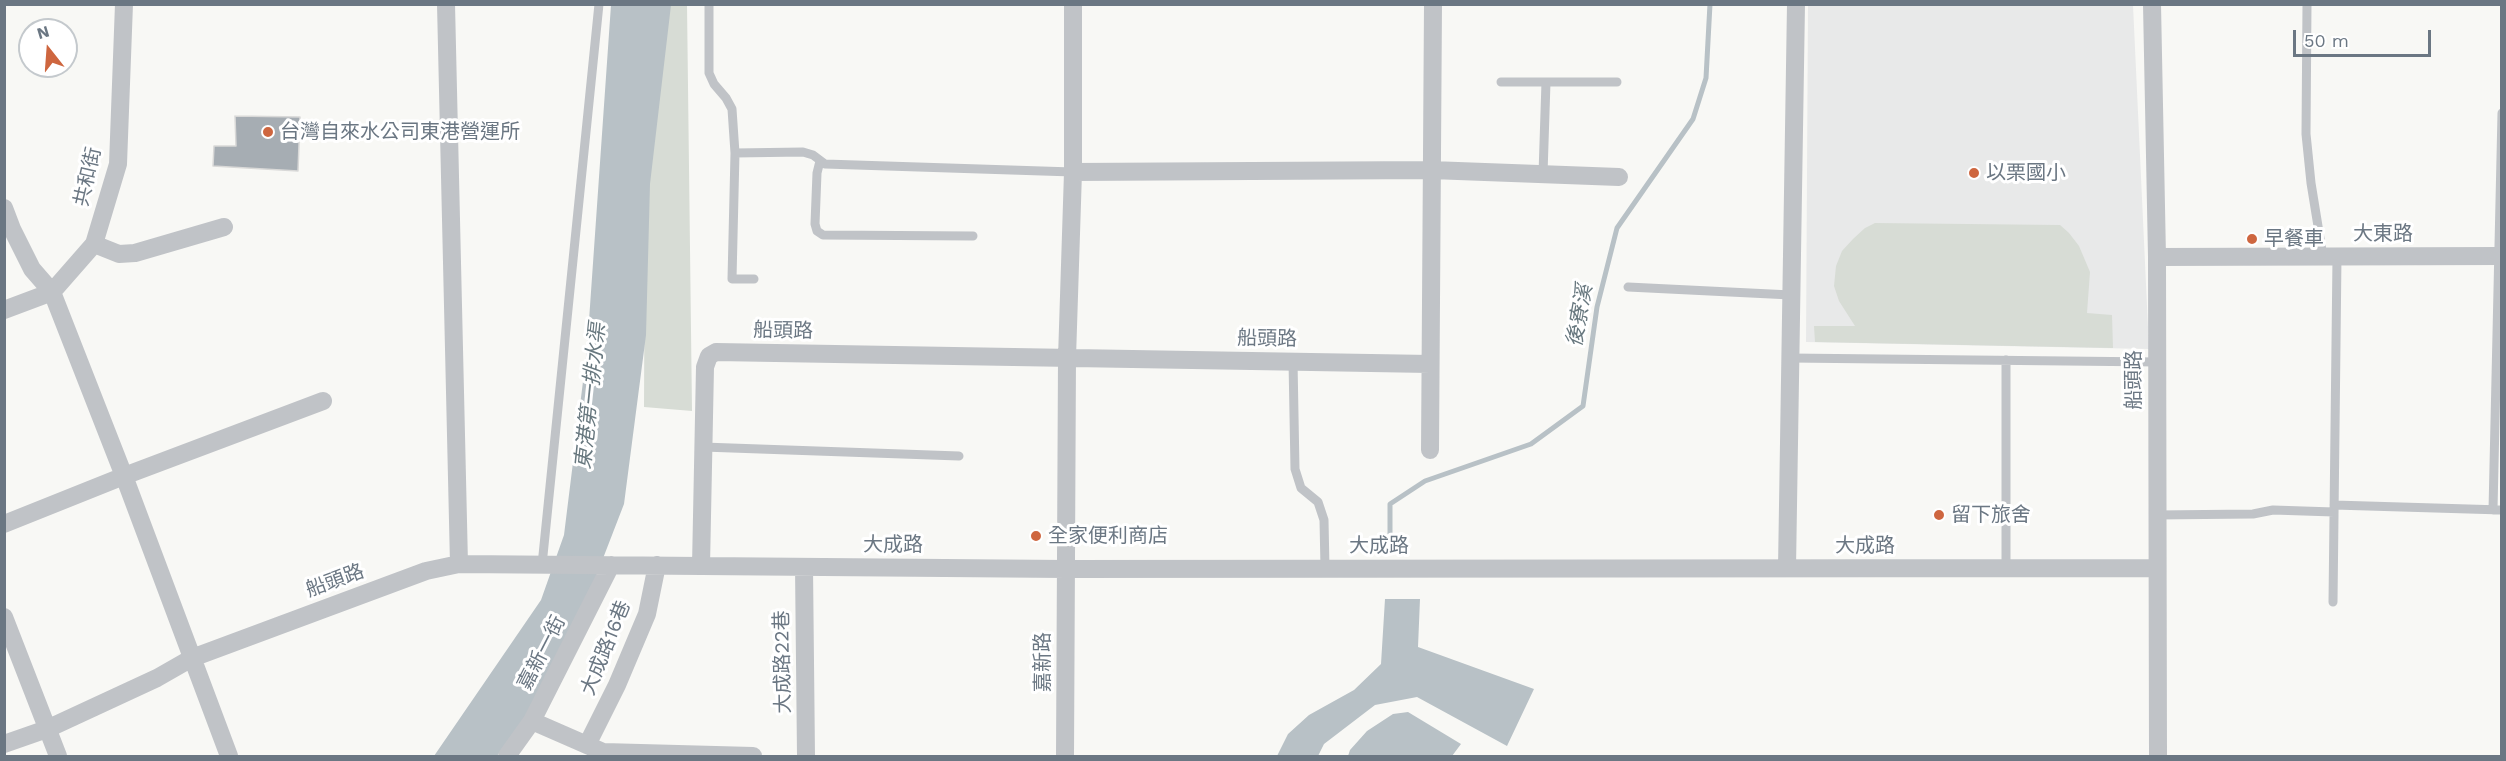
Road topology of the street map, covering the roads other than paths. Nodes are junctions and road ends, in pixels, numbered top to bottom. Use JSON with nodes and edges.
{"nodes":[{"id":1,"x":124,"y":4,"type":"edge"},
{"id":2,"x":446,"y":4,"type":"edge"},
{"id":3,"x":599,"y":4,"type":"edge"},
{"id":4,"x":709,"y":4,"type":"edge"},
{"id":5,"x":1073,"y":4,"type":"edge"},
{"id":6,"x":1433,"y":4,"type":"edge"},
{"id":7,"x":1796,"y":4,"type":"edge"},
{"id":8,"x":2152,"y":4,"type":"edge"},
{"id":9,"x":2307,"y":4,"type":"edge"},
{"id":10,"x":1501,"y":82,"type":"dead end"},
{"id":11,"x":1546,"y":82,"type":"junction"},
{"id":12,"x":1617,"y":82,"type":"dead end"},
{"id":13,"x":2502,"y":113,"type":"edge"},
{"id":14,"x":735,"y":153,"type":"junction"},
{"id":15,"x":820,"y":161,"type":"junction"},
{"id":16,"x":1431,"y":170,"type":"junction"},
{"id":17,"x":1072,"y":172,"type":"junction"},
{"id":18,"x":1543,"y":174,"type":"junction"},
{"id":19,"x":1619,"y":177,"type":"dead end"},
{"id":20,"x":4,"y":208,"type":"edge"},
{"id":21,"x":224,"y":226,"type":"dead end"},
{"id":22,"x":973,"y":236,"type":"dead end"},
{"id":23,"x":94,"y":244,"type":"junction"},
{"id":24,"x":2330,"y":256,"type":"junction"},
{"id":25,"x":2499,"y":256,"type":"edge"},
{"id":26,"x":2157,"y":257,"type":"junction"},
{"id":27,"x":754,"y":279,"type":"dead end"},
{"id":28,"x":1628,"y":287,"type":"dead end"},
{"id":29,"x":52,"y":292,"type":"junction"},
{"id":30,"x":1791,"y":295,"type":"junction"},
{"id":31,"x":4,"y":310,"type":"edge"},
{"id":32,"x":1067,"y":358,"type":"junction"},
{"id":33,"x":1790,"y":358,"type":"junction"},
{"id":34,"x":2006,"y":360,"type":"junction"},
{"id":35,"x":1293,"y":362,"type":"junction"},
{"id":36,"x":2157,"y":362,"type":"junction"},
{"id":37,"x":1430,"y":364,"type":"junction"},
{"id":38,"x":323,"y":401,"type":"dead end"},
{"id":39,"x":703,"y":447,"type":"junction"},
{"id":40,"x":1430,"y":450,"type":"dead end"},
{"id":41,"x":958,"y":456,"type":"dead end"},
{"id":42,"x":124,"y":476,"type":"junction"},
{"id":43,"x":2334,"y":509,"type":"junction"},
{"id":44,"x":2497,"y":510,"type":"edge"},
{"id":45,"x":2156,"y":515,"type":"junction"},
{"id":46,"x":4,"y":524,"type":"edge"},
{"id":47,"x":459,"y":564,"type":"junction"},
{"id":48,"x":542,"y":565,"type":"junction"},
{"id":49,"x":606,"y":565,"type":"junction"},
{"id":50,"x":657,"y":565,"type":"junction"},
{"id":51,"x":701,"y":566,"type":"junction"},
{"id":52,"x":804,"y":567,"type":"junction"},
{"id":53,"x":1325,"y":568,"type":"junction"},
{"id":54,"x":1787,"y":568,"type":"junction"},
{"id":55,"x":2006,"y":568,"type":"junction"},
{"id":56,"x":2156,"y":568,"type":"junction"},
{"id":57,"x":1066,"y":569,"type":"junction"},
{"id":58,"x":2333,"y":602,"type":"dead end"},
{"id":59,"x":4,"y":616,"type":"edge"},
{"id":60,"x":8,"y":639,"type":"edge"},
{"id":61,"x":192,"y":658,"type":"junction"},
{"id":62,"x":532,"y":721,"type":"junction"},
{"id":63,"x":47,"y":729,"type":"junction"},
{"id":64,"x":4,"y":744,"type":"edge"},
{"id":65,"x":587,"y":745,"type":"junction"},
{"id":66,"x":58,"y":756,"type":"edge"},
{"id":67,"x":229,"y":756,"type":"edge"},
{"id":68,"x":507,"y":756,"type":"edge"},
{"id":69,"x":753,"y":756,"type":"edge"},
{"id":70,"x":806,"y":756,"type":"edge"},
{"id":71,"x":1065,"y":756,"type":"edge"},
{"id":72,"x":2158,"y":756,"type":"edge"}],
"edges":[{"from":1,"to":23,"type":"street","name":"共和街"},
{"from":2,"to":47,"type":"street"},
{"from":3,"to":48,"type":"lane"},
{"from":4,"to":14,"type":"lane"},
{"from":5,"to":17,"type":"street"},
{"from":6,"to":16,"type":"street"},
{"from":7,"to":30,"type":"street"},
{"from":8,"to":26,"type":"street","name":"船頭路"},
{"from":9,"to":24,"type":"lane"},
{"from":10,"to":11,"type":"lane"},
{"from":11,"to":12,"type":"lane"},
{"from":11,"to":18,"type":"lane"},
{"from":13,"to":25,"type":"lane"},
{"from":14,"to":15,"type":"lane"},
{"from":14,"to":27,"type":"lane"},
{"from":15,"to":17,"type":"lane"},
{"from":15,"to":22,"type":"lane"},
{"from":16,"to":17,"type":"street"},
{"from":16,"to":18,"type":"street"},
{"from":16,"to":37,"type":"street"},
{"from":17,"to":32,"type":"street"},
{"from":18,"to":19,"type":"street"},
{"from":20,"to":29,"type":"street"},
{"from":21,"to":23,"type":"street"},
{"from":23,"to":29,"type":"street","name":"共和街"},
{"from":24,"to":25,"type":"street","name":"大東路"},
{"from":24,"to":26,"type":"street","name":"大東路"},
{"from":24,"to":43,"type":"lane"},
{"from":25,"to":44,"type":"lane"},
{"from":26,"to":36,"type":"street","name":"船頭路"},
{"from":28,"to":30,"type":"lane"},
{"from":29,"to":31,"type":"street","name":"共和街"},
{"from":29,"to":42,"type":"street"},
{"from":30,"to":33,"type":"street"},
{"from":32,"to":35,"type":"street","name":"船頭路"},
{"from":32,"to":39,"type":"street","name":"船頭路"},
{"from":32,"to":57,"type":"street"},
{"from":33,"to":34,"type":"lane"},
{"from":33,"to":54,"type":"street"},
{"from":34,"to":36,"type":"lane"},
{"from":34,"to":55,"type":"lane"},
{"from":35,"to":37,"type":"street","name":"船頭路"},
{"from":35,"to":53,"type":"lane"},
{"from":36,"to":45,"type":"street","name":"船頭路"},
{"from":37,"to":40,"type":"street"},
{"from":38,"to":42,"type":"street"},
{"from":39,"to":41,"type":"lane"},
{"from":39,"to":51,"type":"street","name":"船頭路"},
{"from":42,"to":46,"type":"street"},
{"from":42,"to":61,"type":"street"},
{"from":43,"to":44,"type":"lane"},
{"from":43,"to":45,"type":"lane"},
{"from":43,"to":58,"type":"lane"},
{"from":45,"to":56,"type":"street","name":"船頭路"},
{"from":47,"to":48,"type":"street","name":"船頭路"},
{"from":47,"to":61,"type":"street","name":"船頭路"},
{"from":48,"to":49,"type":"street","name":"船頭路"},
{"from":49,"to":50,"type":"street","name":"大成路"},
{"from":49,"to":62,"type":"street","name":"嘉新一街"},
{"from":50,"to":51,"type":"street","name":"大成路"},
{"from":50,"to":65,"type":"street","name":"大成路16巷"},
{"from":51,"to":52,"type":"street","name":"大成路"},
{"from":52,"to":57,"type":"street","name":"大成路"},
{"from":52,"to":70,"type":"street","name":"大成路22巷"},
{"from":53,"to":54,"type":"street","name":"大成路"},
{"from":53,"to":57,"type":"street","name":"大成路"},
{"from":54,"to":55,"type":"street","name":"大成路"},
{"from":55,"to":56,"type":"street","name":"大成路"},
{"from":56,"to":72,"type":"street","name":"船頭路"},
{"from":57,"to":71,"type":"street","name":"嘉新路"},
{"from":59,"to":60,"type":"street"},
{"from":60,"to":63,"type":"street"},
{"from":61,"to":63,"type":"street","name":"船頭路"},
{"from":61,"to":67,"type":"street"},
{"from":62,"to":65,"type":"street"},
{"from":62,"to":68,"type":"street","name":"嘉新一街"},
{"from":63,"to":64,"type":"street","name":"船頭路"},
{"from":63,"to":66,"type":"street"},
{"from":65,"to":69,"type":"street"}]}
